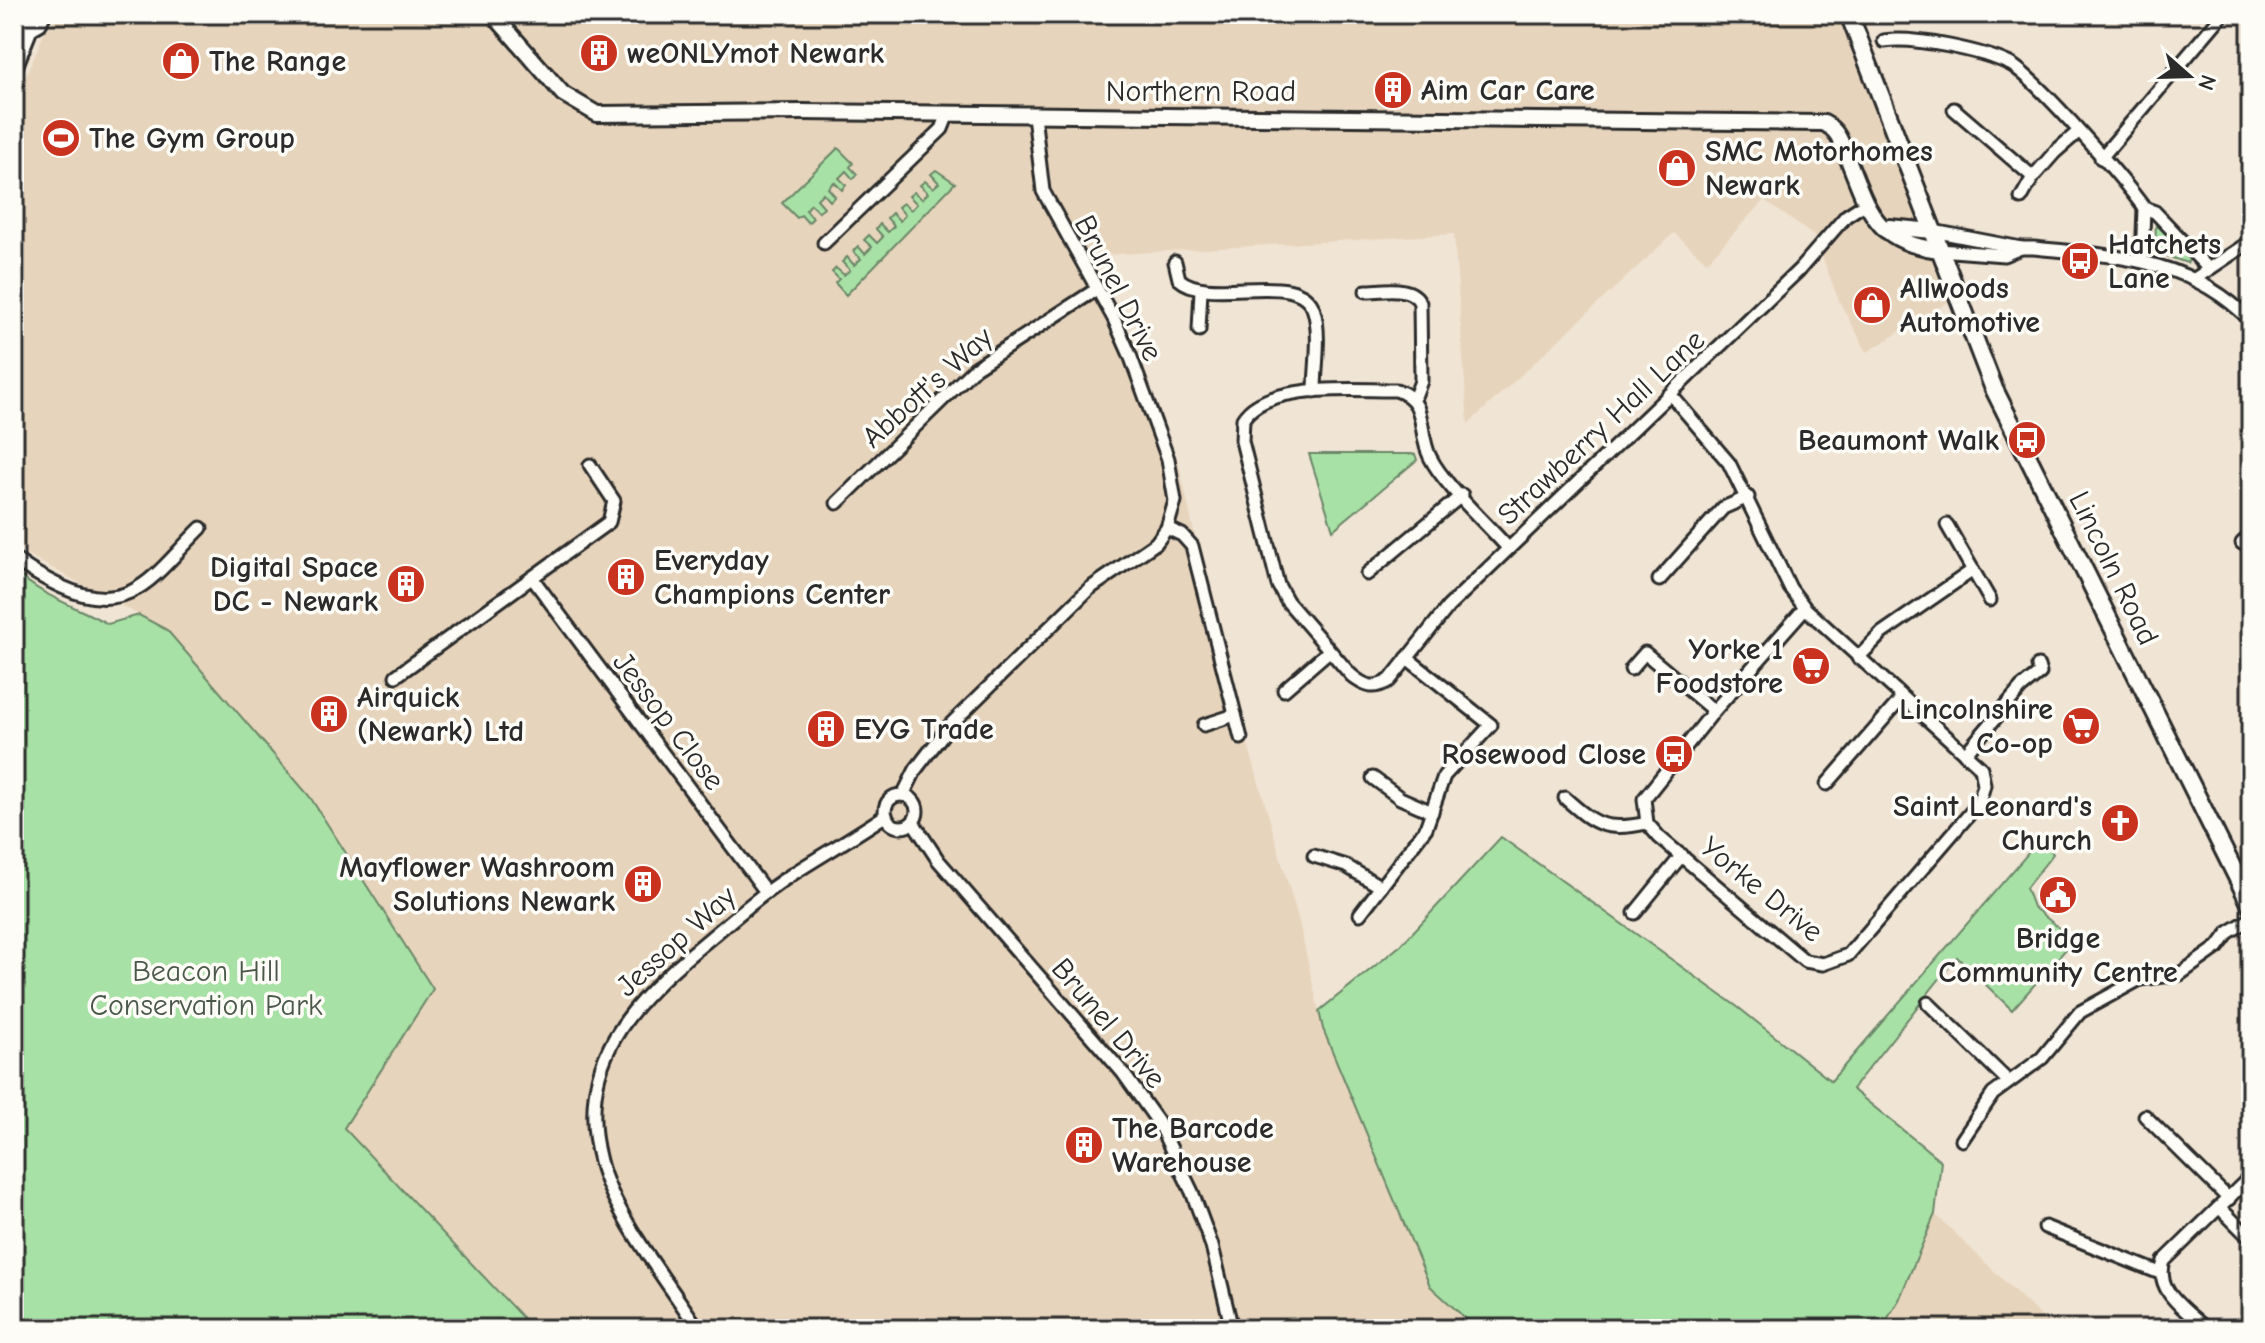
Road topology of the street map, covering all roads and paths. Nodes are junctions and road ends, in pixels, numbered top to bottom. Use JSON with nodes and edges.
{"nodes":[{"id":1,"x":43,"y":14,"type":"edge"},
{"id":2,"x":493,"y":14,"type":"edge"},
{"id":3,"x":1849,"y":14,"type":"edge"},
{"id":4,"x":2223,"y":14,"type":"edge"},
{"id":5,"x":29,"y":21,"type":"edge"},
{"id":6,"x":1884,"y":41,"type":"dead end"},
{"id":7,"x":14,"y":68,"type":"edge"},
{"id":8,"x":1954,"y":109,"type":"dead end"},
{"id":9,"x":948,"y":114,"type":"junction"},
{"id":10,"x":1034,"y":115,"type":"junction"},
{"id":11,"x":2078,"y":132,"type":"junction"},
{"id":12,"x":2101,"y":158,"type":"junction"},
{"id":13,"x":2033,"y":177,"type":"junction"},
{"id":14,"x":2021,"y":198,"type":"dead end"},
{"id":15,"x":1866,"y":203,"type":"junction"},
{"id":16,"x":2144,"y":208,"type":"junction"},
{"id":17,"x":1885,"y":230,"type":"junction"},
{"id":18,"x":1933,"y":231,"type":"junction"},
{"id":19,"x":2251,"y":241,"type":"edge"},
{"id":20,"x":824,"y":243,"type":"dead end"},
{"id":21,"x":2021,"y":248,"type":"junction"},
{"id":22,"x":1939,"y":250,"type":"junction"},
{"id":23,"x":2142,"y":261,"type":"junction"},
{"id":24,"x":1175,"y":262,"type":"dead end"},
{"id":25,"x":2208,"y":268,"type":"junction"},
{"id":26,"x":2196,"y":278,"type":"junction"},
{"id":27,"x":1097,"y":289,"type":"junction"},
{"id":28,"x":1201,"y":290,"type":"junction"},
{"id":29,"x":1366,"y":291,"type":"dead end"},
{"id":30,"x":2251,"y":321,"type":"edge"},
{"id":31,"x":1199,"y":330,"type":"dead end"},
{"id":32,"x":1315,"y":391,"type":"junction"},
{"id":33,"x":1671,"y":395,"type":"junction"},
{"id":34,"x":1414,"y":399,"type":"junction"},
{"id":35,"x":590,"y":465,"type":"dead end"},
{"id":36,"x":1462,"y":495,"type":"junction"},
{"id":37,"x":1748,"y":497,"type":"junction"},
{"id":38,"x":837,"y":503,"type":"dead end"},
{"id":39,"x":1947,"y":525,"type":"dead end"},
{"id":40,"x":201,"y":528,"type":"dead end"},
{"id":41,"x":1167,"y":528,"type":"junction"},
{"id":42,"x":1508,"y":548,"type":"junction"},
{"id":43,"x":14,"y":558,"type":"edge"},
{"id":44,"x":1973,"y":570,"type":"junction"},
{"id":45,"x":1367,"y":574,"type":"dead end"},
{"id":46,"x":533,"y":579,"type":"junction"},
{"id":47,"x":1659,"y":580,"type":"dead end"},
{"id":48,"x":1990,"y":600,"type":"dead end"},
{"id":49,"x":1805,"y":608,"type":"junction"},
{"id":50,"x":1329,"y":651,"type":"junction"},
{"id":51,"x":1407,"y":658,"type":"junction"},
{"id":52,"x":1858,"y":658,"type":"junction"},
{"id":53,"x":2038,"y":666,"type":"dead end"},
{"id":54,"x":1631,"y":669,"type":"dead end"},
{"id":55,"x":396,"y":676,"type":"dead end"},
{"id":56,"x":1284,"y":690,"type":"dead end"},
{"id":57,"x":1902,"y":698,"type":"junction"},
{"id":58,"x":1714,"y":711,"type":"junction"},
{"id":59,"x":1235,"y":715,"type":"junction"},
{"id":60,"x":1204,"y":725,"type":"dead end"},
{"id":61,"x":1241,"y":738,"type":"dead end"},
{"id":62,"x":1965,"y":754,"type":"junction"},
{"id":63,"x":1373,"y":778,"type":"dead end"},
{"id":64,"x":1827,"y":784,"type":"dead end"},
{"id":65,"x":903,"y":795,"type":"junction"},
{"id":66,"x":1565,"y":798,"type":"dead end"},
{"id":67,"x":1432,"y":812,"type":"junction"},
{"id":68,"x":886,"y":815,"type":"junction"},
{"id":69,"x":913,"y":822,"type":"junction"},
{"id":70,"x":1647,"y":823,"type":"junction"},
{"id":71,"x":1682,"y":855,"type":"junction"},
{"id":72,"x":1314,"y":856,"type":"dead end"},
{"id":73,"x":1381,"y":887,"type":"junction"},
{"id":74,"x":766,"y":892,"type":"junction"},
{"id":75,"x":2251,"y":905,"type":"edge"},
{"id":76,"x":1635,"y":913,"type":"dead end"},
{"id":77,"x":1360,"y":914,"type":"dead end"},
{"id":78,"x":2251,"y":919,"type":"edge"},
{"id":79,"x":1928,"y":1003,"type":"dead end"},
{"id":80,"x":2009,"y":1082,"type":"junction"},
{"id":81,"x":2145,"y":1116,"type":"dead end"},
{"id":82,"x":1962,"y":1140,"type":"dead end"},
{"id":83,"x":2251,"y":1176,"type":"edge"},
{"id":84,"x":2224,"y":1204,"type":"junction"},
{"id":85,"x":2045,"y":1227,"type":"dead end"},
{"id":86,"x":2251,"y":1239,"type":"edge"},
{"id":87,"x":2160,"y":1273,"type":"junction"},
{"id":88,"x":698,"y":1329,"type":"edge"},
{"id":89,"x":1232,"y":1329,"type":"edge"},
{"id":90,"x":2206,"y":1329,"type":"edge"}],
"edges":[{"from":1,"to":5,"type":"street"},
{"from":2,"to":9,"type":"street","name":"Northern Road"},
{"from":3,"to":18,"type":"main road","name":"Lincoln Road"},
{"from":4,"to":12,"type":"street"},
{"from":5,"to":7,"type":"street"},
{"from":6,"to":11,"type":"street"},
{"from":8,"to":13,"type":"street"},
{"from":9,"to":10,"type":"street","name":"Northern Road"},
{"from":9,"to":20,"type":"street"},
{"from":10,"to":15,"type":"street","name":"Northern Road"},
{"from":10,"to":27,"type":"street","name":"Brunel Drive"},
{"from":11,"to":12,"type":"street"},
{"from":11,"to":13,"type":"street"},
{"from":12,"to":16,"type":"street"},
{"from":13,"to":14,"type":"street"},
{"from":15,"to":17,"type":"street","name":"Northern Road"},
{"from":15,"to":33,"type":"street","name":"Strawberry Hall Lane"},
{"from":16,"to":23,"type":"street"},
{"from":16,"to":25,"type":"street"},
{"from":17,"to":18,"type":"street"},
{"from":17,"to":22,"type":"street"},
{"from":18,"to":21,"type":"street"},
{"from":18,"to":22,"type":"main road","name":"Lincoln Road"},
{"from":19,"to":25,"type":"street"},
{"from":21,"to":22,"type":"street"},
{"from":21,"to":23,"type":"street"},
{"from":22,"to":75,"type":"main road","name":"Lincoln Road"},
{"from":23,"to":26,"type":"street"},
{"from":24,"to":28,"type":"street"},
{"from":25,"to":26,"type":"street"},
{"from":26,"to":30,"type":"street"},
{"from":27,"to":38,"type":"street","name":"Abbott's Way"},
{"from":27,"to":41,"type":"street","name":"Brunel Drive"},
{"from":28,"to":31,"type":"street"},
{"from":28,"to":32,"type":"street"},
{"from":29,"to":34,"type":"street"},
{"from":32,"to":34,"type":"street"},
{"from":32,"to":50,"type":"street"},
{"from":33,"to":37,"type":"street","name":"Yorke Drive"},
{"from":33,"to":42,"type":"street","name":"Strawberry Hall Lane"},
{"from":34,"to":36,"type":"street"},
{"from":35,"to":46,"type":"street"},
{"from":36,"to":42,"type":"street"},
{"from":36,"to":45,"type":"street"},
{"from":37,"to":47,"type":"street"},
{"from":37,"to":49,"type":"street","name":"Yorke Drive"},
{"from":39,"to":44,"type":"street"},
{"from":40,"to":43,"type":"street"},
{"from":41,"to":59,"type":"street"},
{"from":41,"to":65,"type":"street"},
{"from":42,"to":51,"type":"street","name":"Strawberry Hall Lane"},
{"from":44,"to":48,"type":"street"},
{"from":44,"to":52,"type":"street"},
{"from":46,"to":55,"type":"street"},
{"from":46,"to":74,"type":"street","name":"Jessop Close"},
{"from":49,"to":52,"type":"street","name":"Yorke Drive"},
{"from":49,"to":58,"type":"street"},
{"from":50,"to":51,"type":"street","name":"Strawberry Hall Lane"},
{"from":50,"to":56,"type":"street"},
{"from":51,"to":67,"type":"street"},
{"from":52,"to":57,"type":"street","name":"Yorke Drive"},
{"from":53,"to":62,"type":"street"},
{"from":54,"to":58,"type":"street"},
{"from":57,"to":62,"type":"street","name":"Yorke Drive"},
{"from":57,"to":64,"type":"street"},
{"from":58,"to":70,"type":"street"},
{"from":59,"to":60,"type":"street"},
{"from":59,"to":61,"type":"street"},
{"from":62,"to":71,"type":"street","name":"Yorke Drive"},
{"from":63,"to":67,"type":"street"},
{"from":65,"to":68,"type":"street"},
{"from":65,"to":69,"type":"street"},
{"from":66,"to":70,"type":"street"},
{"from":67,"to":73,"type":"street"},
{"from":68,"to":69,"type":"street"},
{"from":68,"to":74,"type":"street","name":"Jessop Way"},
{"from":69,"to":89,"type":"street","name":"Brunel Drive"},
{"from":70,"to":71,"type":"street","name":"Yorke Drive"},
{"from":71,"to":76,"type":"street"},
{"from":72,"to":73,"type":"street"},
{"from":73,"to":77,"type":"street"},
{"from":74,"to":88,"type":"street","name":"Jessop Way"},
{"from":78,"to":80,"type":"street"},
{"from":79,"to":80,"type":"street"},
{"from":80,"to":82,"type":"street"},
{"from":81,"to":84,"type":"street"},
{"from":83,"to":84,"type":"street"},
{"from":84,"to":86,"type":"street"},
{"from":84,"to":87,"type":"street"},
{"from":85,"to":87,"type":"street"},
{"from":87,"to":90,"type":"street"}]}
